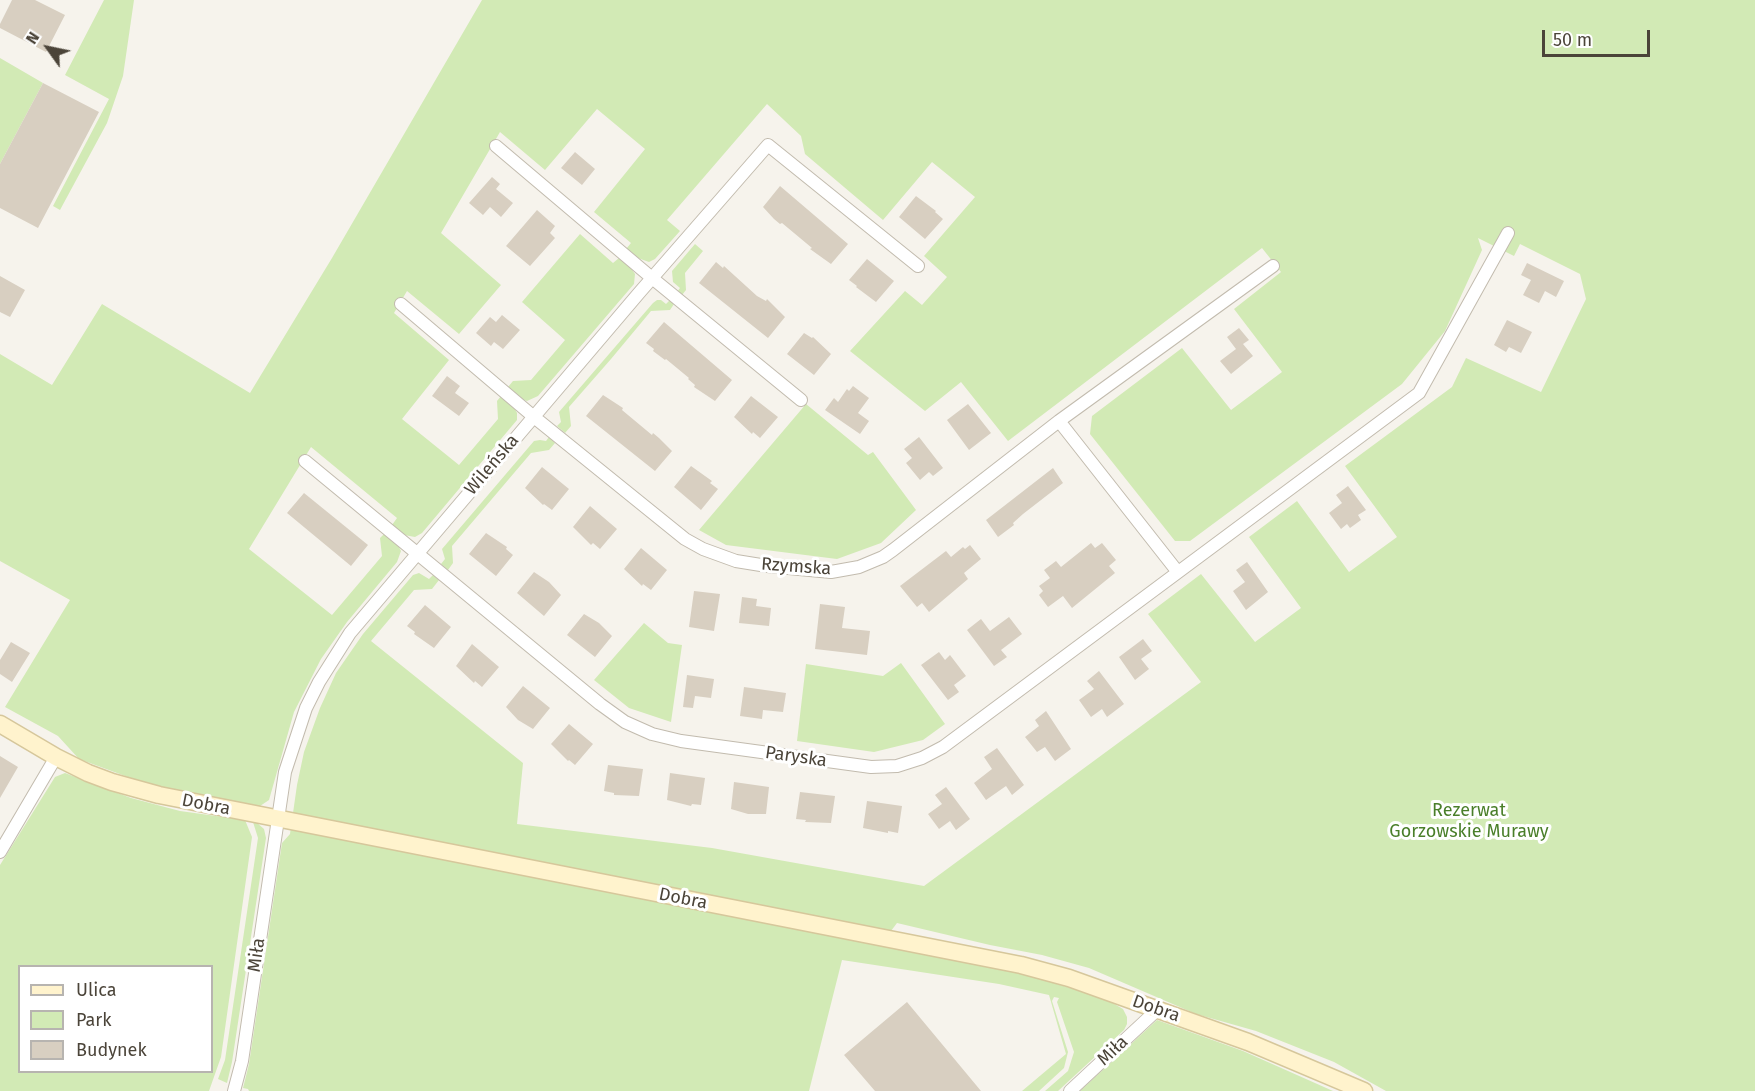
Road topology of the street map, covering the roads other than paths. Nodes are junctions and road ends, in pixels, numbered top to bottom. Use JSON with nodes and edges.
{"nodes":[{"id":1,"x":496,"y":146,"type":"dead end"},
{"id":2,"x":1508,"y":233,"type":"dead end"},
{"id":3,"x":918,"y":266,"type":"dead end"},
{"id":4,"x":1273,"y":266,"type":"dead end"},
{"id":5,"x":652,"y":278,"type":"junction"},
{"id":6,"x":401,"y":304,"type":"dead end"},
{"id":7,"x":801,"y":400,"type":"dead end"},
{"id":8,"x":534,"y":417,"type":"junction"},
{"id":9,"x":1059,"y":421,"type":"junction"},
{"id":10,"x":306,"y":461,"type":"dead end"},
{"id":11,"x":418,"y":553,"type":"junction"},
{"id":12,"x":1177,"y":571,"type":"junction"},
{"id":13,"x":0,"y":724,"type":"edge"},
{"id":14,"x":56,"y":758,"type":"junction"},
{"id":15,"x":277,"y":819,"type":"junction"},
{"id":16,"x":1,"y":849,"type":"edge"},
{"id":17,"x":1156,"y":1010,"type":"junction"},
{"id":18,"x":234,"y":1091,"type":"edge"},
{"id":19,"x":1070,"y":1091,"type":"edge"},
{"id":20,"x":1364,"y":1091,"type":"edge"}],
"edges":[{"from":1,"to":5,"type":"street"},
{"from":2,"to":12,"type":"street","name":"Paryska"},
{"from":3,"to":5,"type":"street","name":"Wileńska"},
{"from":4,"to":9,"type":"street","name":"Rzymska"},
{"from":5,"to":7,"type":"street"},
{"from":5,"to":8,"type":"street","name":"Wileńska"},
{"from":6,"to":8,"type":"street","name":"Rzymska"},
{"from":8,"to":9,"type":"street","name":"Rzymska"},
{"from":8,"to":11,"type":"street","name":"Wileńska"},
{"from":9,"to":12,"type":"street"},
{"from":10,"to":11,"type":"street","name":"Paryska"},
{"from":11,"to":12,"type":"street","name":"Paryska"},
{"from":11,"to":15,"type":"street","name":"Wileńska"},
{"from":13,"to":14,"type":"street","name":"Dobra"},
{"from":14,"to":15,"type":"street","name":"Dobra"},
{"from":14,"to":16,"type":"street"},
{"from":15,"to":17,"type":"street","name":"Dobra"},
{"from":15,"to":18,"type":"street","name":"Miła"},
{"from":17,"to":19,"type":"street","name":"Miła"},
{"from":17,"to":20,"type":"street","name":"Dobra"}]}
